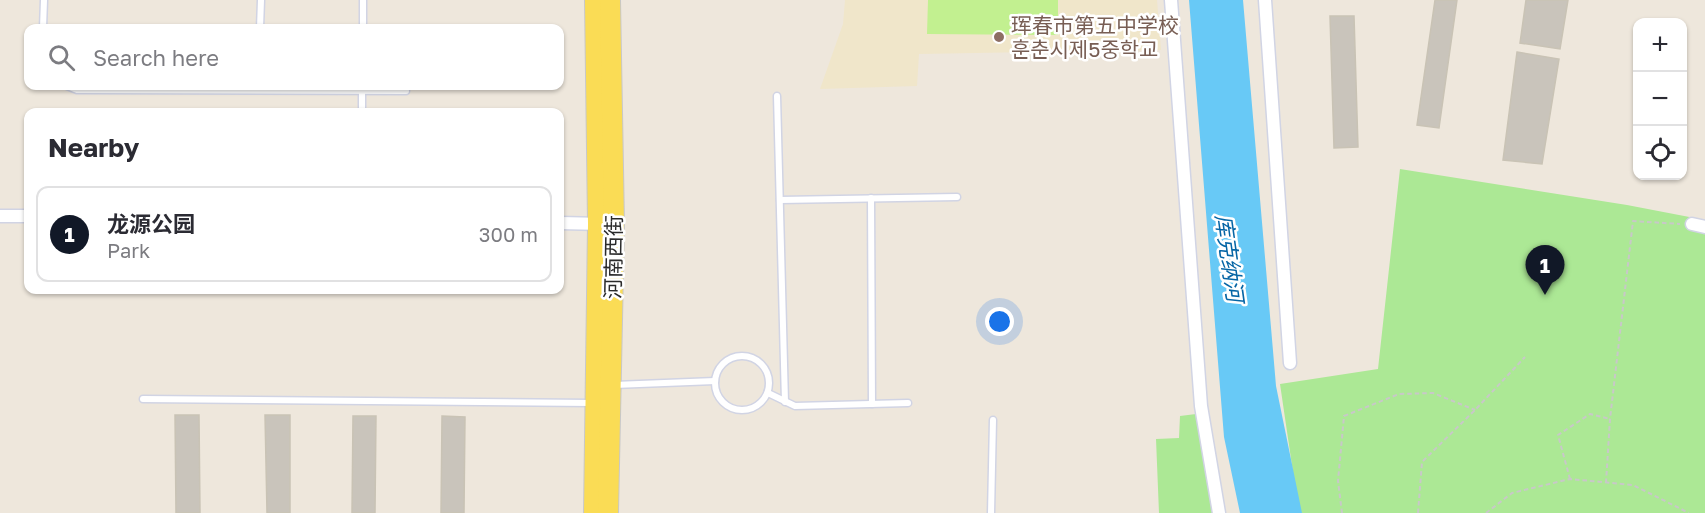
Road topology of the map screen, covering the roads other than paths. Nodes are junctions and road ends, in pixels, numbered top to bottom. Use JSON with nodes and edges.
{"nodes":[{"id":1,"x":44,"y":0,"type":"edge"},
{"id":2,"x":261,"y":0,"type":"edge"},
{"id":3,"x":363,"y":0,"type":"edge"},
{"id":4,"x":595,"y":0,"type":"edge"},
{"id":5,"x":610,"y":0,"type":"edge"},
{"id":6,"x":1171,"y":0,"type":"edge"},
{"id":7,"x":1265,"y":0,"type":"edge"},
{"id":8,"x":43,"y":24,"type":"edge"},
{"id":9,"x":260,"y":24,"type":"edge"},
{"id":10,"x":363,"y":24,"type":"edge"},
{"id":11,"x":362,"y":90,"type":"edge"},
{"id":12,"x":391,"y":90,"type":"edge"},
{"id":13,"x":406,"y":91,"type":"dead end"},
{"id":14,"x":777,"y":96,"type":"dead end"},
{"id":15,"x":362,"y":108,"type":"edge"},
{"id":16,"x":957,"y":196,"type":"dead end"},
{"id":17,"x":871,"y":198,"type":"junction"},
{"id":18,"x":780,"y":200,"type":"junction"},
{"id":19,"x":0,"y":216,"type":"edge"},
{"id":20,"x":24,"y":216,"type":"edge"},
{"id":21,"x":564,"y":223,"type":"edge"},
{"id":22,"x":606,"y":224,"type":"junction"},
{"id":23,"x":1692,"y":224,"type":"road end"},
{"id":24,"x":1705,"y":226,"type":"edge"},
{"id":25,"x":1290,"y":363,"type":"dead end"},
{"id":26,"x":715,"y":381,"type":"junction"},
{"id":27,"x":611,"y":385,"type":"junction"},
{"id":28,"x":768,"y":393,"type":"junction"},
{"id":29,"x":143,"y":399,"type":"dead end"},
{"id":30,"x":785,"y":402,"type":"junction"},
{"id":31,"x":596,"y":403,"type":"junction"},
{"id":32,"x":908,"y":403,"type":"dead end"},
{"id":33,"x":872,"y":404,"type":"junction"},
{"id":34,"x":993,"y":420,"type":"dead end"},
{"id":35,"x":594,"y":513,"type":"edge"},
{"id":36,"x":608,"y":513,"type":"edge"},
{"id":37,"x":991,"y":513,"type":"edge"},
{"id":38,"x":1219,"y":513,"type":"edge"}],
"edges":[{"from":1,"to":8,"type":"lane"},
{"from":2,"to":9,"type":"lane"},
{"from":3,"to":10,"type":"lane"},
{"from":4,"to":22,"type":"main road","name":"河南西街"},
{"from":5,"to":22,"type":"main road","name":"河南西街"},
{"from":6,"to":38,"type":"street"},
{"from":7,"to":25,"type":"street"},
{"from":11,"to":15,"type":"lane"},
{"from":12,"to":13,"type":"lane"},
{"from":14,"to":18,"type":"lane"},
{"from":16,"to":17,"type":"lane"},
{"from":17,"to":18,"type":"lane"},
{"from":17,"to":33,"type":"lane"},
{"from":18,"to":30,"type":"lane"},
{"from":19,"to":20,"type":"street"},
{"from":21,"to":22,"type":"street"},
{"from":22,"to":27,"type":"main road","name":"河南西街"},
{"from":22,"to":31,"type":"main road","name":"河南西街"},
{"from":23,"to":24,"type":"street"},
{"from":26,"to":27,"type":"lane"},
{"from":26,"to":28,"type":"lane"},
{"from":26,"to":28,"type":"lane"},
{"from":27,"to":36,"type":"main road","name":"河南西街"},
{"from":28,"to":30,"type":"lane"},
{"from":29,"to":31,"type":"lane"},
{"from":30,"to":33,"type":"lane"},
{"from":31,"to":35,"type":"main road","name":"河南西街"},
{"from":32,"to":33,"type":"lane"},
{"from":34,"to":37,"type":"lane"}]}
